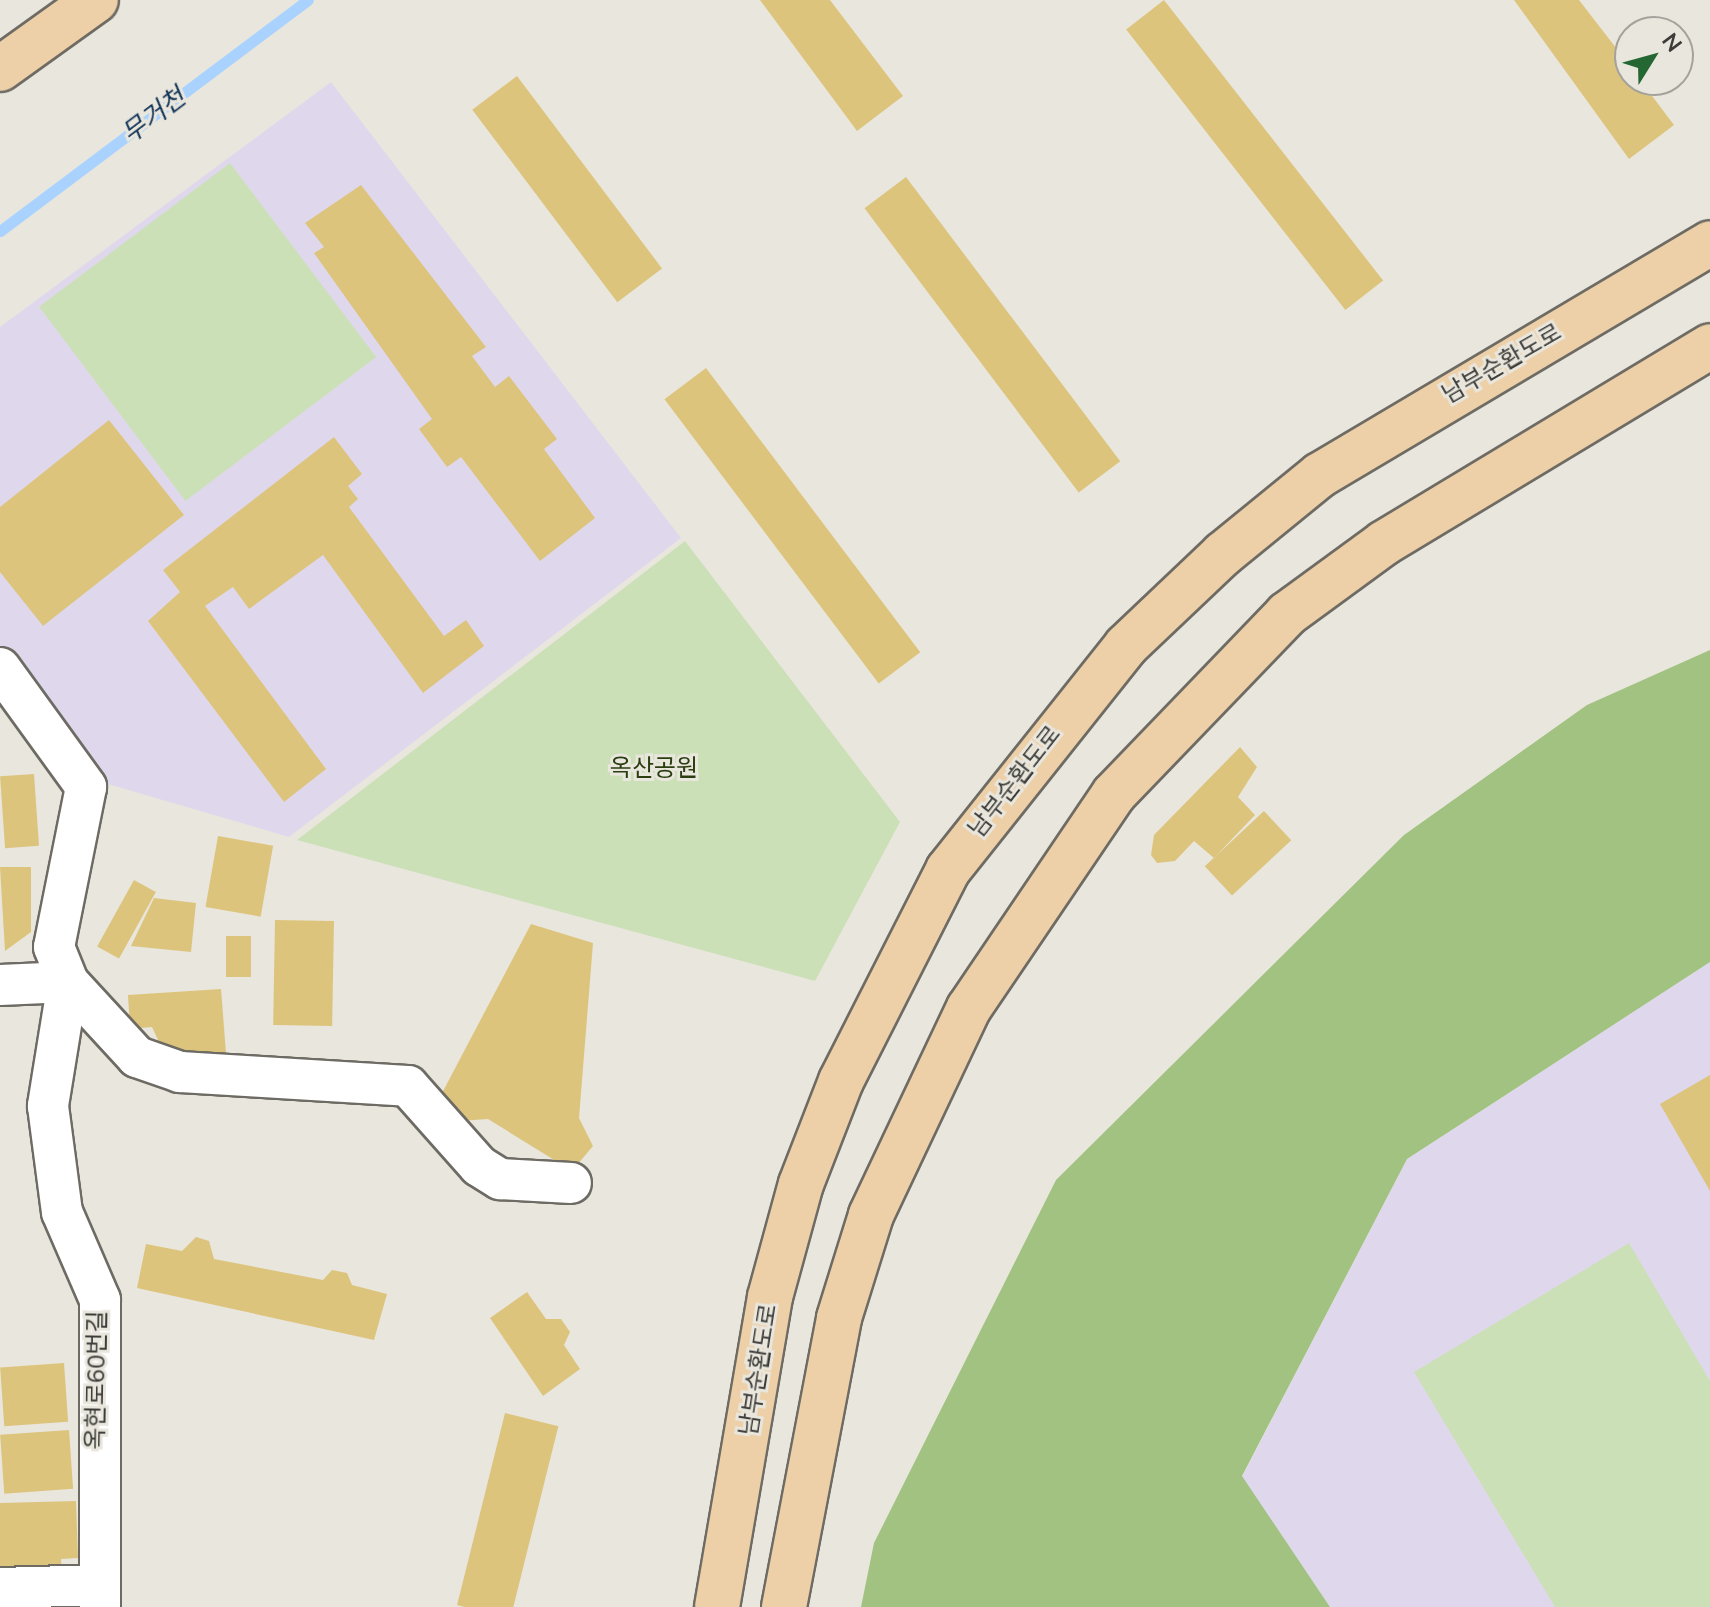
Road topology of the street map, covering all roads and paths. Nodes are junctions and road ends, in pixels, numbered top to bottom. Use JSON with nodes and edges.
{"nodes":[{"id":1,"x":96,"y":0,"type":"edge"},
{"id":2,"x":0,"y":69,"type":"edge"},
{"id":3,"x":1710,"y":243,"type":"edge"},
{"id":4,"x":1710,"y":346,"type":"edge"},
{"id":5,"x":0,"y":668,"type":"edge"},
{"id":6,"x":68,"y":982,"type":"junction"},
{"id":7,"x":0,"y":985,"type":"edge"},
{"id":8,"x":571,"y":1183,"type":"dead end"},
{"id":9,"x":801,"y":1184,"type":"junction"},
{"id":10,"x":871,"y":1215,"type":"junction"},
{"id":11,"x":0,"y":1588,"type":"edge"},
{"id":12,"x":100,"y":1596,"type":"edge"},
{"id":13,"x":686,"y":1607,"type":"edge"},
{"id":14,"x":717,"y":1607,"type":"edge"},
{"id":15,"x":784,"y":1607,"type":"edge"},
{"id":16,"x":807,"y":1607,"type":"edge"}],
"edges":[{"from":1,"to":2,"type":"main road"},
{"from":3,"to":9,"type":"main road","name":"남부순환도로"},
{"from":4,"to":10,"type":"main road"},
{"from":5,"to":6,"type":"street","name":"옥현로60번길"},
{"from":6,"to":7,"type":"street"},
{"from":6,"to":8,"type":"street"},
{"from":6,"to":12,"type":"street","name":"옥현로60번길"},
{"from":9,"to":13,"type":"main road"},
{"from":9,"to":14,"type":"main road","name":"남부순환도로"},
{"from":10,"to":15,"type":"main road"},
{"from":10,"to":16,"type":"main road"},
{"from":11,"to":12,"type":"street"}]}
